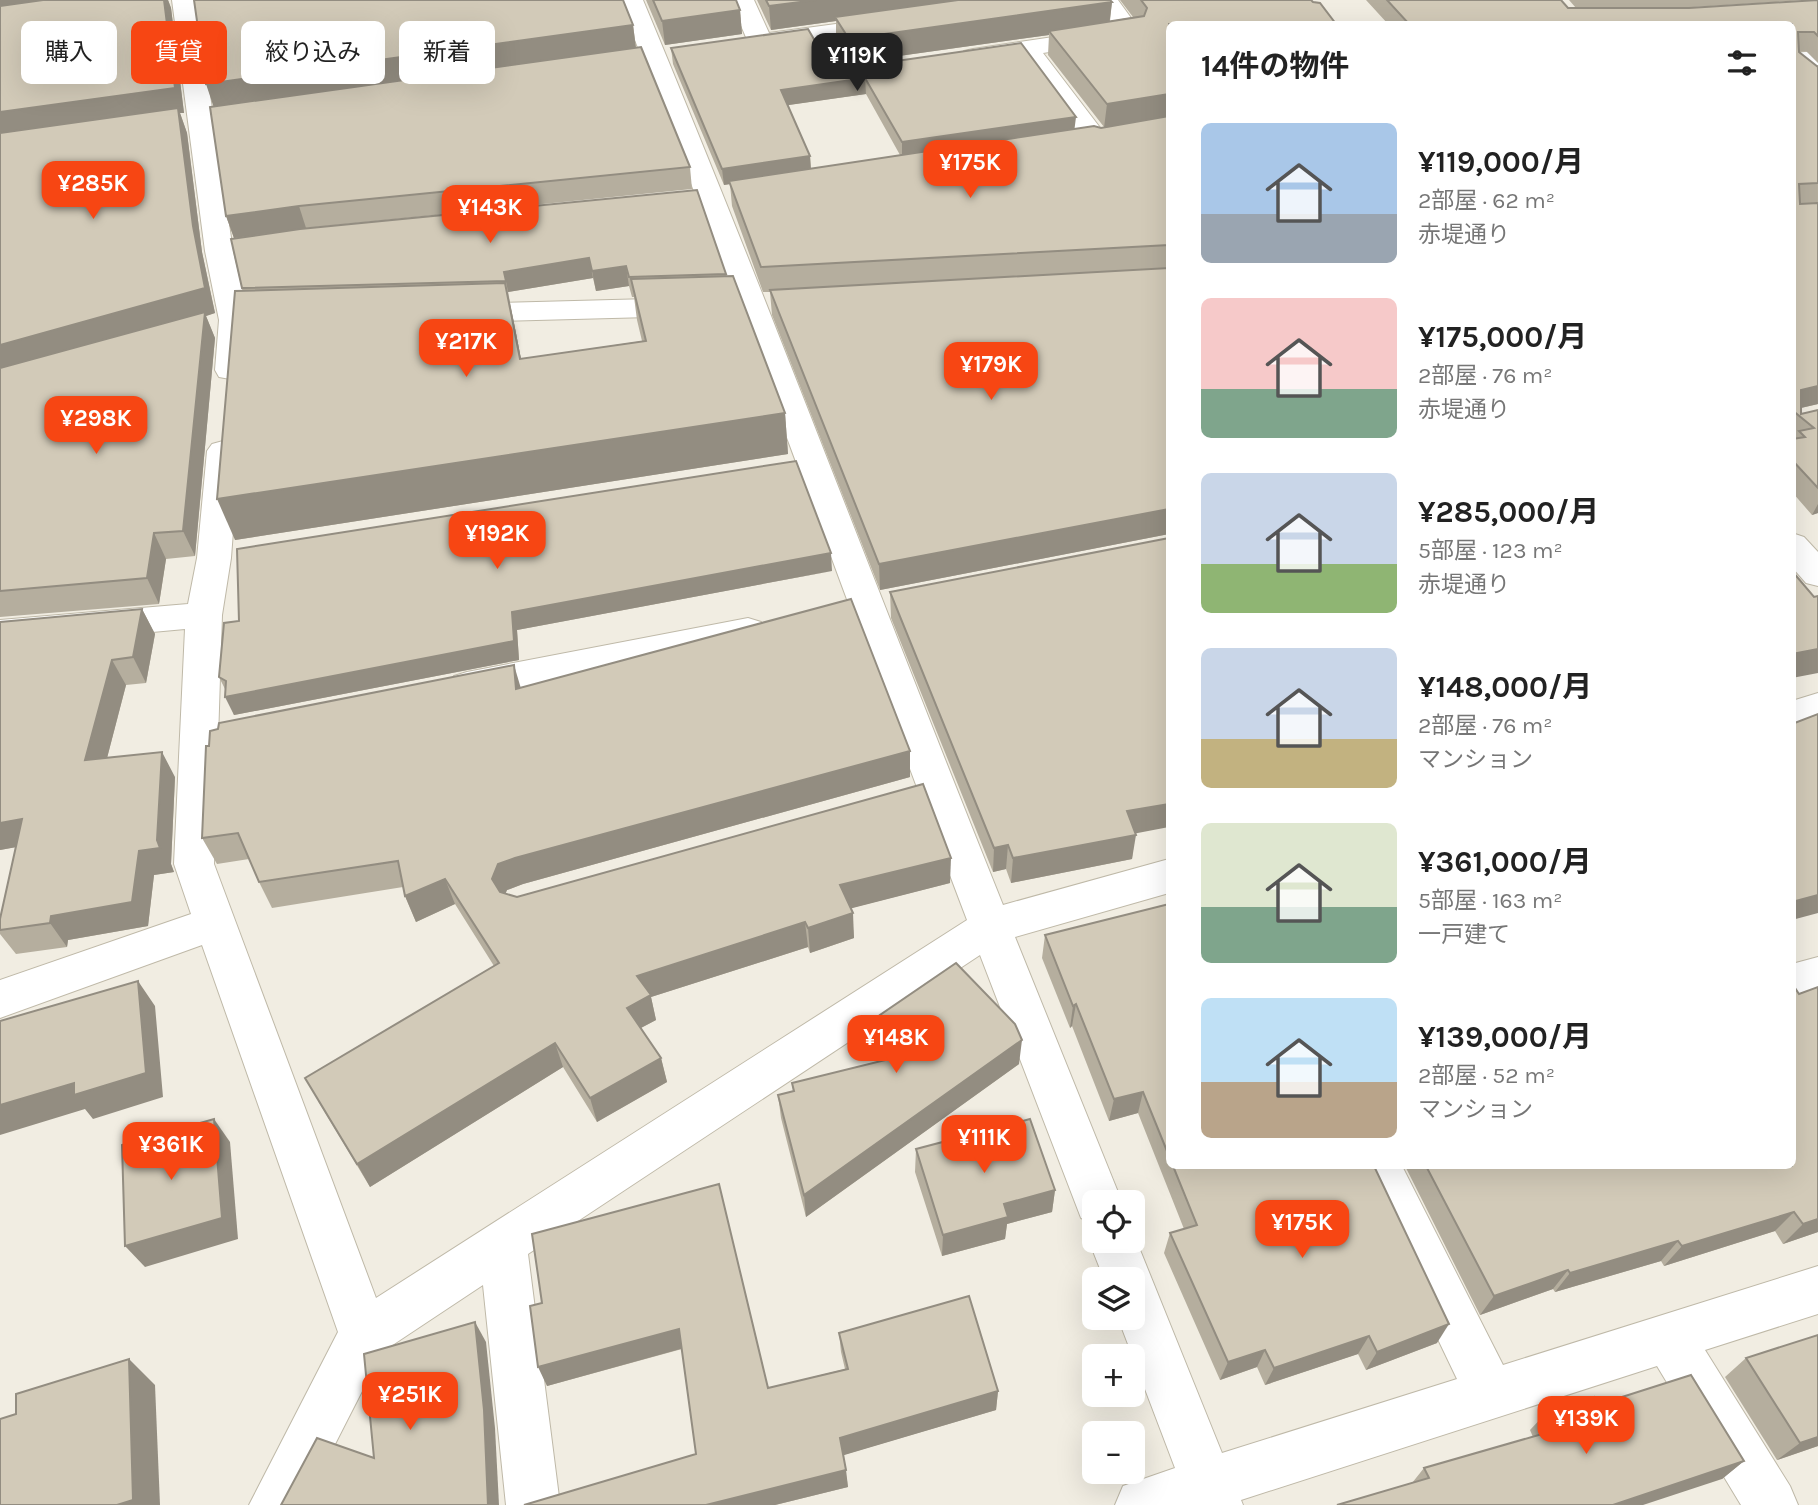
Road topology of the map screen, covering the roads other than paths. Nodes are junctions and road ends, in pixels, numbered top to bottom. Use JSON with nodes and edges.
{"nodes":[{"id":1,"x":184,"y":0,"type":"edge"},
{"id":2,"x":631,"y":0,"type":"edge"},
{"id":3,"x":742,"y":0,"type":"edge"},
{"id":4,"x":1106,"y":0,"type":"edge"},
{"id":5,"x":910,"y":21,"type":"edge"},
{"id":6,"x":761,"y":42,"type":"junction"},
{"id":7,"x":735,"y":46,"type":"edge"},
{"id":8,"x":1027,"y":48,"type":"junction"},
{"id":9,"x":1802,"y":59,"type":"edge"},
{"id":10,"x":947,"y":60,"type":"edge"},
{"id":11,"x":1818,"y":79,"type":"edge"},
{"id":12,"x":1070,"y":146,"type":"edge"},
{"id":13,"x":763,"y":304,"type":"junction"},
{"id":14,"x":429,"y":314,"type":"edge"},
{"id":15,"x":1796,"y":549,"type":"edge"},
{"id":16,"x":1818,"y":574,"type":"edge"},
{"id":17,"x":204,"y":615,"type":"junction"},
{"id":18,"x":784,"y":624,"type":"edge"},
{"id":19,"x":0,"y":633,"type":"edge"},
{"id":20,"x":430,"y":693,"type":"edge"},
{"id":21,"x":1818,"y":707,"type":"edge"},
{"id":22,"x":1796,"y":714,"type":"edge"},
{"id":23,"x":936,"y":788,"type":"junction"},
{"id":24,"x":896,"y":799,"type":"edge"},
{"id":25,"x":1166,"y":877,"type":"edge"},
{"id":26,"x":215,"y":923,"type":"junction"},
{"id":27,"x":991,"y":926,"type":"junction"},
{"id":28,"x":1818,"y":975,"type":"edge"},
{"id":29,"x":1796,"y":981,"type":"edge"},
{"id":30,"x":0,"y":999,"type":"edge"},
{"id":31,"x":1379,"y":1169,"type":"edge"},
{"id":32,"x":1093,"y":1190,"type":"edge"},
{"id":33,"x":503,"y":1244,"type":"junction"},
{"id":34,"x":1818,"y":1290,"type":"edge"},
{"id":35,"x":1145,"y":1323,"type":"edge"},
{"id":36,"x":364,"y":1334,"type":"junction"},
{"id":37,"x":1669,"y":1339,"type":"junction"},
{"id":38,"x":1491,"y":1395,"type":"junction"},
{"id":39,"x":1212,"y":1495,"type":"edge"},
{"id":40,"x":276,"y":1505,"type":"edge"},
{"id":41,"x":533,"y":1505,"type":"edge"},
{"id":42,"x":1142,"y":1505,"type":"edge"},
{"id":43,"x":1770,"y":1505,"type":"edge"}],
"edges":[{"from":1,"to":17,"type":"street"},
{"from":2,"to":13,"type":"street"},
{"from":3,"to":6,"type":"street"},
{"from":4,"to":8,"type":"street"},
{"from":5,"to":6,"type":"street"},
{"from":6,"to":7,"type":"street"},
{"from":8,"to":10,"type":"street"},
{"from":8,"to":12,"type":"street"},
{"from":9,"to":11,"type":"street"},
{"from":13,"to":14,"type":"street"},
{"from":13,"to":23,"type":"street"},
{"from":15,"to":16,"type":"street"},
{"from":17,"to":19,"type":"street"},
{"from":17,"to":26,"type":"street"},
{"from":18,"to":20,"type":"street"},
{"from":21,"to":22,"type":"street"},
{"from":23,"to":24,"type":"street"},
{"from":23,"to":27,"type":"street"},
{"from":25,"to":27,"type":"street"},
{"from":26,"to":30,"type":"street"},
{"from":26,"to":36,"type":"street"},
{"from":27,"to":32,"type":"street"},
{"from":27,"to":33,"type":"street"},
{"from":28,"to":29,"type":"street"},
{"from":31,"to":38,"type":"street"},
{"from":33,"to":36,"type":"street"},
{"from":33,"to":41,"type":"street"},
{"from":34,"to":37,"type":"street"},
{"from":35,"to":39,"type":"street"},
{"from":36,"to":40,"type":"street"},
{"from":37,"to":38,"type":"street"},
{"from":37,"to":43,"type":"street"},
{"from":38,"to":39,"type":"street"},
{"from":39,"to":42,"type":"street"}]}
